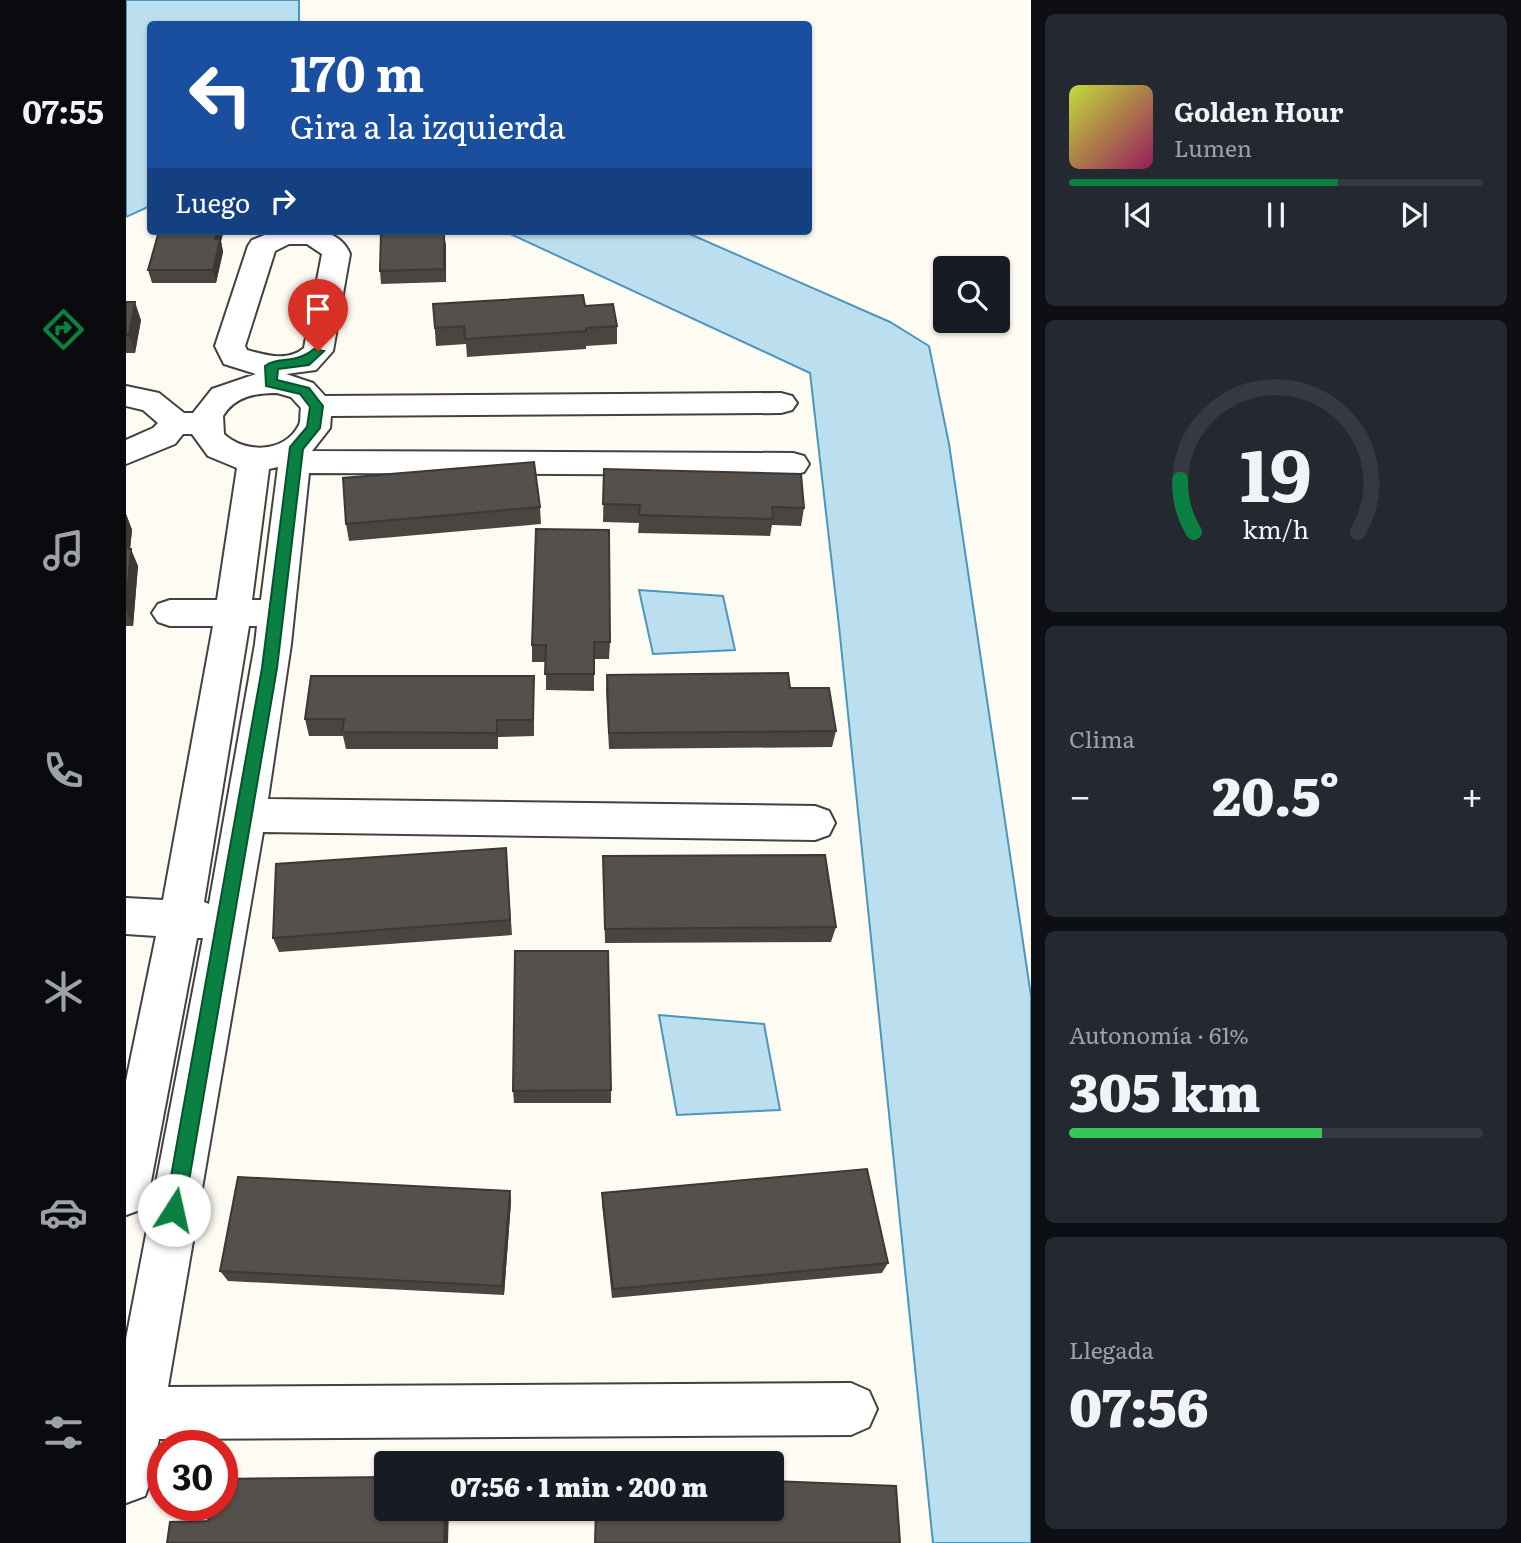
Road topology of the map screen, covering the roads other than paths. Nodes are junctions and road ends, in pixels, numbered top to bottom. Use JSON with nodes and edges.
{"nodes":[{"id":1,"x":271,"y":374,"type":"junction"},
{"id":2,"x":126,"y":396,"type":"edge"},
{"id":3,"x":781,"y":403,"type":"dead end"},
{"id":4,"x":317,"y":406,"type":"junction"},
{"id":5,"x":190,"y":424,"type":"junction"},
{"id":6,"x":126,"y":453,"type":"edge"},
{"id":7,"x":282,"y":457,"type":"junction"},
{"id":8,"x":793,"y":464,"type":"dead end"},
{"id":9,"x":170,"y":613,"type":"dead end"},
{"id":10,"x":235,"y":613,"type":"junction"},
{"id":11,"x":277,"y":613,"type":"junction"},
{"id":12,"x":246,"y":815,"type":"junction"},
{"id":13,"x":816,"y":823,"type":"dead end"},
{"id":14,"x":126,"y":916,"type":"edge"},
{"id":15,"x":181,"y":919,"type":"junction"},
{"id":16,"x":226,"y":921,"type":"junction"},
{"id":17,"x":149,"y":1077,"type":"junction"},
{"id":18,"x":198,"y":1077,"type":"junction"},
{"id":19,"x":126,"y":1192,"type":"edge"},
{"id":20,"x":851,"y":1409,"type":"dead end"},
{"id":21,"x":138,"y":1413,"type":"junction"},
{"id":22,"x":126,"y":1477,"type":"edge"}],
"edges":[{"from":1,"to":1,"type":"street"},
{"from":1,"to":4,"type":"street"},
{"from":1,"to":5,"type":"street"},
{"from":2,"to":5,"type":"street"},
{"from":3,"to":4,"type":"street"},
{"from":4,"to":7,"type":"street"},
{"from":5,"to":6,"type":"street"},
{"from":5,"to":7,"type":"street"},
{"from":7,"to":8,"type":"street"},
{"from":7,"to":10,"type":"street"},
{"from":7,"to":11,"type":"street"},
{"from":9,"to":10,"type":"street"},
{"from":10,"to":11,"type":"street"},
{"from":10,"to":15,"type":"street"},
{"from":11,"to":12,"type":"street"},
{"from":12,"to":13,"type":"street"},
{"from":12,"to":16,"type":"street"},
{"from":14,"to":15,"type":"street"},
{"from":15,"to":16,"type":"street"},
{"from":15,"to":17,"type":"street"},
{"from":16,"to":18,"type":"street"},
{"from":17,"to":18,"type":"street"},
{"from":17,"to":19,"type":"street"},
{"from":18,"to":21,"type":"street"},
{"from":20,"to":21,"type":"street"},
{"from":21,"to":22,"type":"street"}]}
